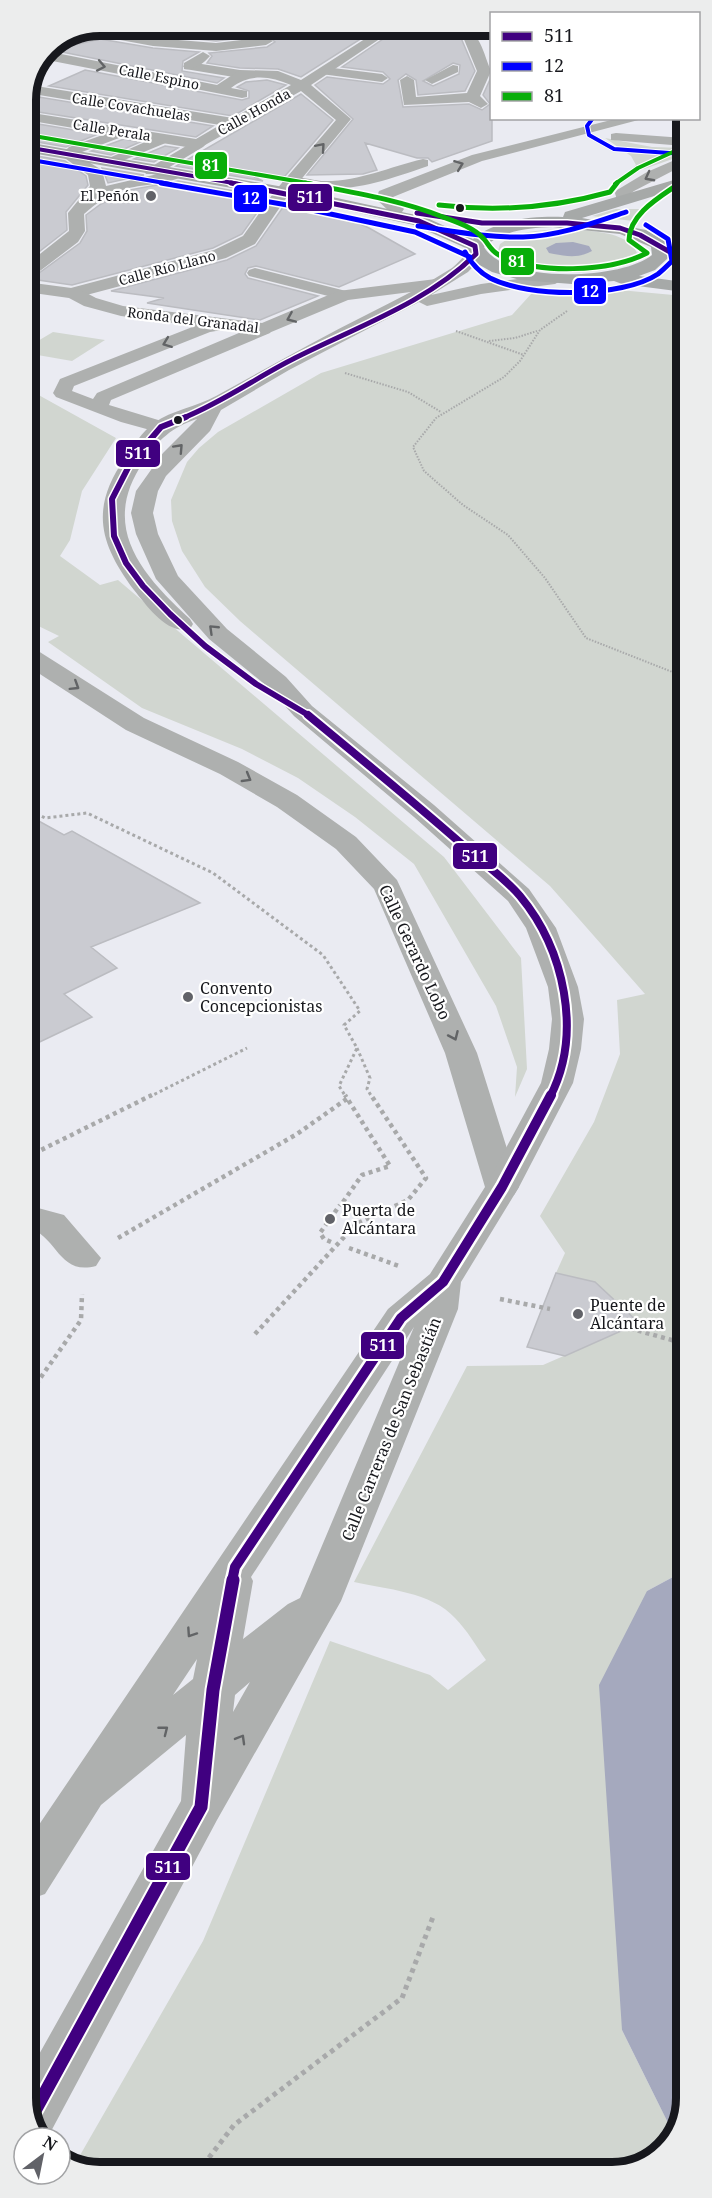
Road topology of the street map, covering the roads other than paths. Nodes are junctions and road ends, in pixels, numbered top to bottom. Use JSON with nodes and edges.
{"nodes":[{"id":1,"x":117,"y":36,"type":"edge"},
{"id":2,"x":262,"y":36,"type":"edge"},
{"id":3,"x":378,"y":36,"type":"edge"},
{"id":4,"x":466,"y":36,"type":"edge"},
{"id":5,"x":209,"y":52,"type":"junction"},
{"id":6,"x":53,"y":57,"type":"edge"},
{"id":7,"x":272,"y":58,"type":"junction"},
{"id":8,"x":189,"y":66,"type":"joint"},
{"id":9,"x":325,"y":71,"type":"junction"},
{"id":10,"x":486,"y":72,"type":"edge"},
{"id":11,"x":240,"y":74,"type":"junction"},
{"id":12,"x":382,"y":78,"type":"dead end"},
{"id":13,"x":407,"y":80,"type":"dead end"},
{"id":14,"x":432,"y":80,"type":"dead end"},
{"id":15,"x":302,"y":85,"type":"junction"},
{"id":16,"x":220,"y":89,"type":"junction"},
{"id":17,"x":37,"y":90,"type":"edge"},
{"id":18,"x":274,"y":100,"type":"junction"},
{"id":19,"x":409,"y":102,"type":"junction"},
{"id":20,"x":427,"y":115,"type":"dead end"},
{"id":21,"x":36,"y":118,"type":"edge"},
{"id":22,"x":631,"y":120,"type":"edge"},
{"id":23,"x":234,"y":123,"type":"junction"},
{"id":24,"x":122,"y":132,"type":"junction"},
{"id":25,"x":616,"y":136,"type":"dead end"},
{"id":26,"x":163,"y":139,"type":"junction"},
{"id":27,"x":676,"y":141,"type":"edge"},
{"id":28,"x":198,"y":144,"type":"junction"},
{"id":29,"x":36,"y":148,"type":"edge"},
{"id":30,"x":72,"y":153,"type":"junction"},
{"id":31,"x":117,"y":158,"type":"dead end"},
{"id":32,"x":423,"y":163,"type":"dead end"},
{"id":33,"x":676,"y":164,"type":"edge"},
{"id":34,"x":152,"y":171,"type":"junction"},
{"id":35,"x":175,"y":175,"type":"junction"},
{"id":36,"x":289,"y":189,"type":"junction"},
{"id":37,"x":676,"y":192,"type":"edge"},
{"id":38,"x":676,"y":197,"type":"edge"},
{"id":39,"x":623,"y":201,"type":"junction"},
{"id":40,"x":88,"y":202,"type":"junction"},
{"id":41,"x":396,"y":209,"type":"junction"},
{"id":42,"x":534,"y":224,"type":"junction"},
{"id":43,"x":640,"y":235,"type":"junction"},
{"id":44,"x":659,"y":246,"type":"junction"},
{"id":45,"x":476,"y":250,"type":"junction"},
{"id":46,"x":676,"y":256,"type":"edge"},
{"id":47,"x":36,"y":265,"type":"edge"},
{"id":48,"x":255,"y":273,"type":"dead end"},
{"id":49,"x":608,"y":278,"type":"junction"},
{"id":50,"x":555,"y":279,"type":"junction"},
{"id":51,"x":436,"y":284,"type":"junction"},
{"id":52,"x":676,"y":286,"type":"edge"},
{"id":53,"x":36,"y":288,"type":"edge"},
{"id":54,"x":73,"y":293,"type":"junction"},
{"id":55,"x":345,"y":295,"type":"junction"},
{"id":56,"x":396,"y":309,"type":"junction"},
{"id":57,"x":222,"y":325,"type":"junction"},
{"id":58,"x":264,"y":329,"type":"junction"},
{"id":59,"x":213,"y":406,"type":"junction"},
{"id":60,"x":99,"y":407,"type":"junction"},
{"id":61,"x":161,"y":427,"type":"junction"},
{"id":62,"x":36,"y":660,"type":"edge"},
{"id":63,"x":303,"y":711,"type":"junction"},
{"id":64,"x":502,"y":1187,"type":"junction"},
{"id":65,"x":36,"y":1219,"type":"edge"},
{"id":66,"x":83,"y":1258,"type":"road end"},
{"id":67,"x":443,"y":1282,"type":"junction"},
{"id":68,"x":235,"y":1567,"type":"junction"},
{"id":69,"x":320,"y":1601,"type":"junction"},
{"id":70,"x":213,"y":1690,"type":"junction"},
{"id":71,"x":85,"y":1792,"type":"junction"},
{"id":72,"x":201,"y":1808,"type":"junction"},
{"id":73,"x":36,"y":1868,"type":"edge"},
{"id":74,"x":37,"y":2107,"type":"edge"}],
"edges":[{"from":1,"to":5,"type":"street","name":"Calle Honda"},
{"from":2,"to":7,"type":"street"},
{"from":3,"to":9,"type":"street"},
{"from":4,"to":10,"type":"street"},
{"from":5,"to":7,"type":"street","name":"Calle Honda"},
{"from":5,"to":8,"type":"street"},
{"from":6,"to":16,"type":"street","name":"Calle Espino","one_way":true},
{"from":7,"to":11,"type":"street","name":"Calle Honda"},
{"from":7,"to":15,"type":"street","name":"Calle Honda"},
{"from":8,"to":11,"type":"lane"},
{"from":9,"to":12,"type":"lane"},
{"from":9,"to":15,"type":"street"},
{"from":10,"to":14,"type":"street"},
{"from":10,"to":19,"type":"street"},
{"from":11,"to":16,"type":"street"},
{"from":13,"to":19,"type":"street"},
{"from":15,"to":18,"type":"street","name":"Calle Honda"},
{"from":36,"to":15,"type":"street","name":"Calle Río Llano","one_way":true},
{"from":16,"to":18,"type":"street","name":"Calle Espino"},
{"from":17,"to":23,"type":"street","name":"Calle Covachuelas"},
{"from":18,"to":23,"type":"street","name":"Calle Honda"},
{"from":19,"to":20,"type":"street"},
{"from":21,"to":24,"type":"street","name":"Calle Perala"},
{"from":41,"to":22,"type":"street","one_way":true},
{"from":23,"to":28,"type":"street","name":"Calle Honda"},
{"from":24,"to":26,"type":"street","name":"Calle Perala"},
{"from":24,"to":30,"type":"street"},
{"from":25,"to":27,"type":"lane"},
{"from":26,"to":28,"type":"street","name":"Calle Perala"},
{"from":26,"to":31,"type":"street"},
{"from":28,"to":34,"type":"street","name":"Calle Honda"},
{"from":29,"to":30,"type":"main road"},
{"from":30,"to":34,"type":"main road"},
{"from":30,"to":40,"type":"street"},
{"from":32,"to":36,"type":"lane"},
{"from":33,"to":39,"type":"lane","one_way":true},
{"from":34,"to":35,"type":"main road"},
{"from":35,"to":36,"type":"main road"},
{"from":35,"to":40,"type":"street"},
{"from":36,"to":41,"type":"main road"},
{"from":36,"to":45,"type":"main road"},
{"from":36,"to":54,"type":"street","name":"Calle Río Llano"},
{"from":37,"to":39,"type":"main road"},
{"from":38,"to":43,"type":"main road"},
{"from":39,"to":42,"type":"main road"},
{"from":40,"to":47,"type":"street"},
{"from":41,"to":42,"type":"main road"},
{"from":42,"to":43,"type":"main road"},
{"from":42,"to":45,"type":"main road"},
{"from":43,"to":44,"type":"main road"},
{"from":44,"to":46,"type":"main road"},
{"from":44,"to":49,"type":"main road"},
{"from":45,"to":50,"type":"main road"},
{"from":45,"to":51,"type":"street"},
{"from":48,"to":55,"type":"lane"},
{"from":49,"to":50,"type":"main road"},
{"from":49,"to":52,"type":"main road"},
{"from":50,"to":56,"type":"street"},
{"from":51,"to":55,"type":"street","name":"Ronda del Granadal"},
{"from":51,"to":56,"type":"street"},
{"from":53,"to":54,"type":"street"},
{"from":54,"to":57,"type":"street","name":"Ronda del Granadal"},
{"from":55,"to":58,"type":"street","name":"Ronda del Granadal","one_way":true},
{"from":56,"to":59,"type":"street"},
{"from":57,"to":58,"type":"street","name":"Ronda del Granadal"},
{"from":57,"to":60,"type":"lane","one_way":true},
{"from":58,"to":60,"type":"lane"},
{"from":59,"to":61,"type":"street"},
{"from":63,"to":59,"type":"street","one_way":true},
{"from":60,"to":61,"type":"lane"},
{"from":61,"to":63,"type":"street"},
{"from":62,"to":64,"type":"street","name":"Calle Gerardo Lobo","one_way":true},
{"from":63,"to":64,"type":"street"},
{"from":64,"to":67,"type":"street"},
{"from":65,"to":66,"type":"street"},
{"from":67,"to":68,"type":"street","name":"Calle Carreras de San Sebastián"},
{"from":67,"to":69,"type":"street","name":"Calle Carreras de San Sebastián"},
{"from":68,"to":70,"type":"street","name":"Calle Carreras de San Sebastián"},
{"from":68,"to":71,"type":"street","name":"Calle Carreras de San Sebastián","one_way":true},
{"from":69,"to":70,"type":"street","name":"Calle Carreras de San Sebastián"},
{"from":72,"to":69,"type":"street","name":"Calle Carreras de San Sebastián","one_way":true},
{"from":71,"to":70,"type":"street","one_way":true},
{"from":70,"to":72,"type":"street"},
{"from":71,"to":73,"type":"street","name":"Calle Carreras de San Sebastián"},
{"from":72,"to":74,"type":"street","name":"Calle Carreras de San Sebastián"}]}
